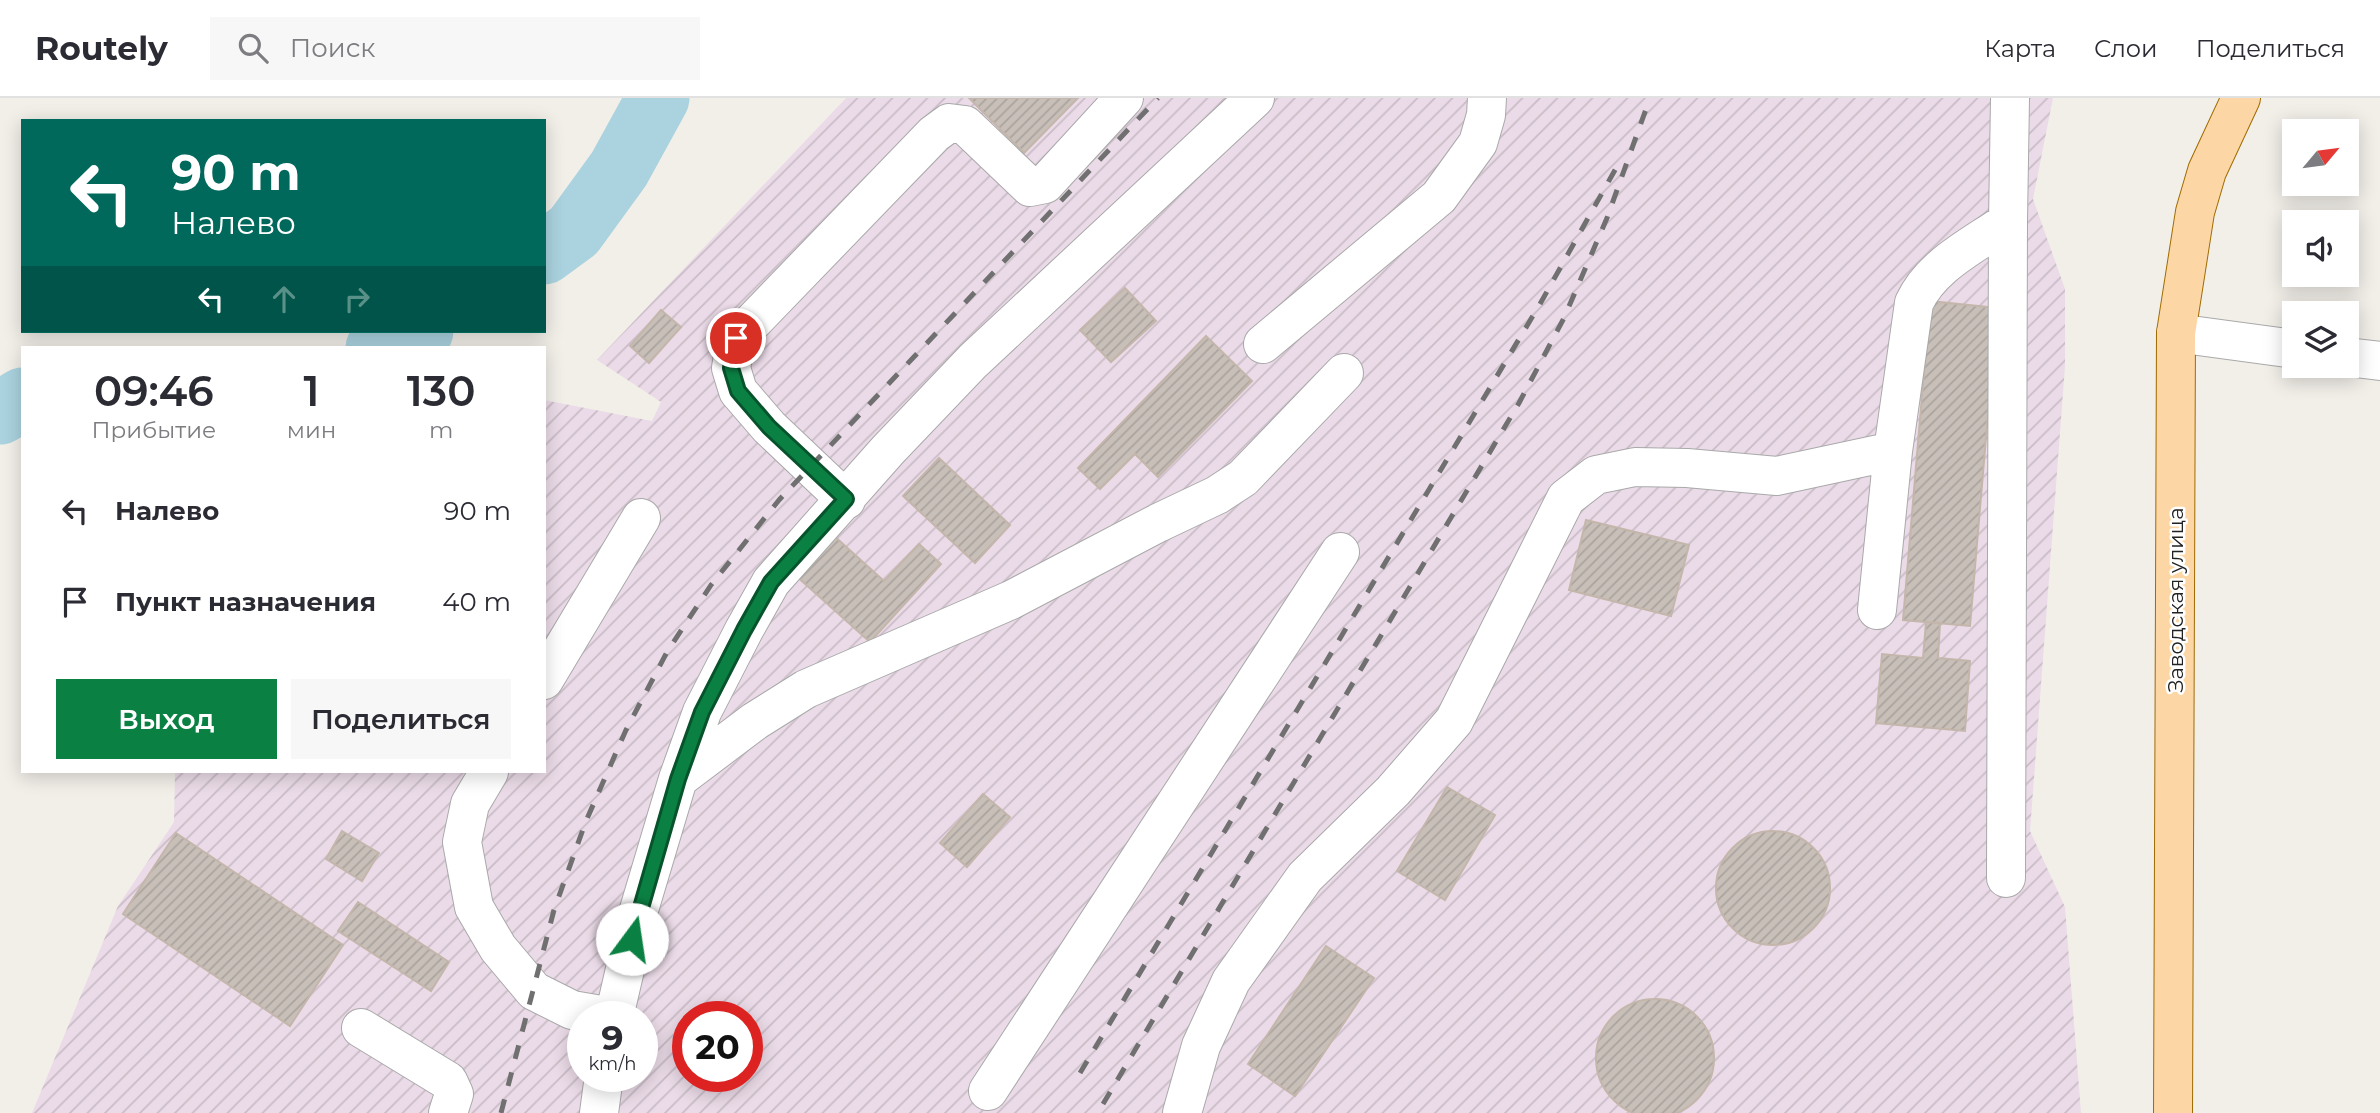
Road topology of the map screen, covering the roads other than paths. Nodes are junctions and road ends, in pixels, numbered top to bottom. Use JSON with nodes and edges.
{"nodes":[{"id":1,"x":1124,"y":98,"type":"edge"},
{"id":2,"x":1255,"y":98,"type":"edge"},
{"id":3,"x":1487,"y":98,"type":"edge"},
{"id":4,"x":2010,"y":98,"type":"edge"},
{"id":5,"x":2241,"y":98,"type":"edge"},
{"id":6,"x":2008,"y":221,"type":"junction"},
{"id":7,"x":2176,"y":333,"type":"junction"},
{"id":8,"x":1263,"y":344,"type":"dead end"},
{"id":9,"x":2282,"y":347,"type":"edge"},
{"id":10,"x":2359,"y":358,"type":"edge"},
{"id":11,"x":2380,"y":361,"type":"edge"},
{"id":12,"x":1344,"y":373,"type":"dead end"},
{"id":13,"x":1893,"y":452,"type":"junction"},
{"id":14,"x":846,"y":499,"type":"junction"},
{"id":15,"x":641,"y":518,"type":"dead end"},
{"id":16,"x":1340,"y":552,"type":"dead end"},
{"id":17,"x":1877,"y":610,"type":"dead end"},
{"id":18,"x":546,"y":677,"type":"edge"},
{"id":19,"x":488,"y":773,"type":"edge"},
{"id":20,"x":678,"y":779,"type":"junction"},
{"id":21,"x":2006,"y":878,"type":"dead end"},
{"id":22,"x":617,"y":1001,"type":"edge"},
{"id":23,"x":567,"y":1008,"type":"edge"},
{"id":24,"x":361,"y":1028,"type":"dead end"},
{"id":25,"x":602,"y":1092,"type":"edge"},
{"id":26,"x":992,"y":1106,"type":"edge"},
{"id":27,"x":448,"y":1113,"type":"edge"},
{"id":28,"x":599,"y":1113,"type":"edge"},
{"id":29,"x":1182,"y":1113,"type":"edge"},
{"id":30,"x":2173,"y":1113,"type":"edge"}],
"edges":[{"from":1,"to":14,"type":"lane"},
{"from":2,"to":14,"type":"lane"},
{"from":3,"to":8,"type":"lane"},
{"from":4,"to":6,"type":"lane"},
{"from":5,"to":7,"type":"main road","name":"Заводская улица"},
{"from":6,"to":13,"type":"lane"},
{"from":6,"to":21,"type":"lane"},
{"from":7,"to":9,"type":"lane"},
{"from":7,"to":30,"type":"main road","name":"Заводская улица"},
{"from":10,"to":11,"type":"lane"},
{"from":12,"to":20,"type":"lane"},
{"from":13,"to":17,"type":"lane"},
{"from":13,"to":29,"type":"lane"},
{"from":14,"to":20,"type":"lane"},
{"from":15,"to":18,"type":"lane"},
{"from":16,"to":26,"type":"lane"},
{"from":19,"to":23,"type":"lane"},
{"from":20,"to":22,"type":"lane"},
{"from":24,"to":27,"type":"lane"},
{"from":25,"to":28,"type":"lane"}]}
